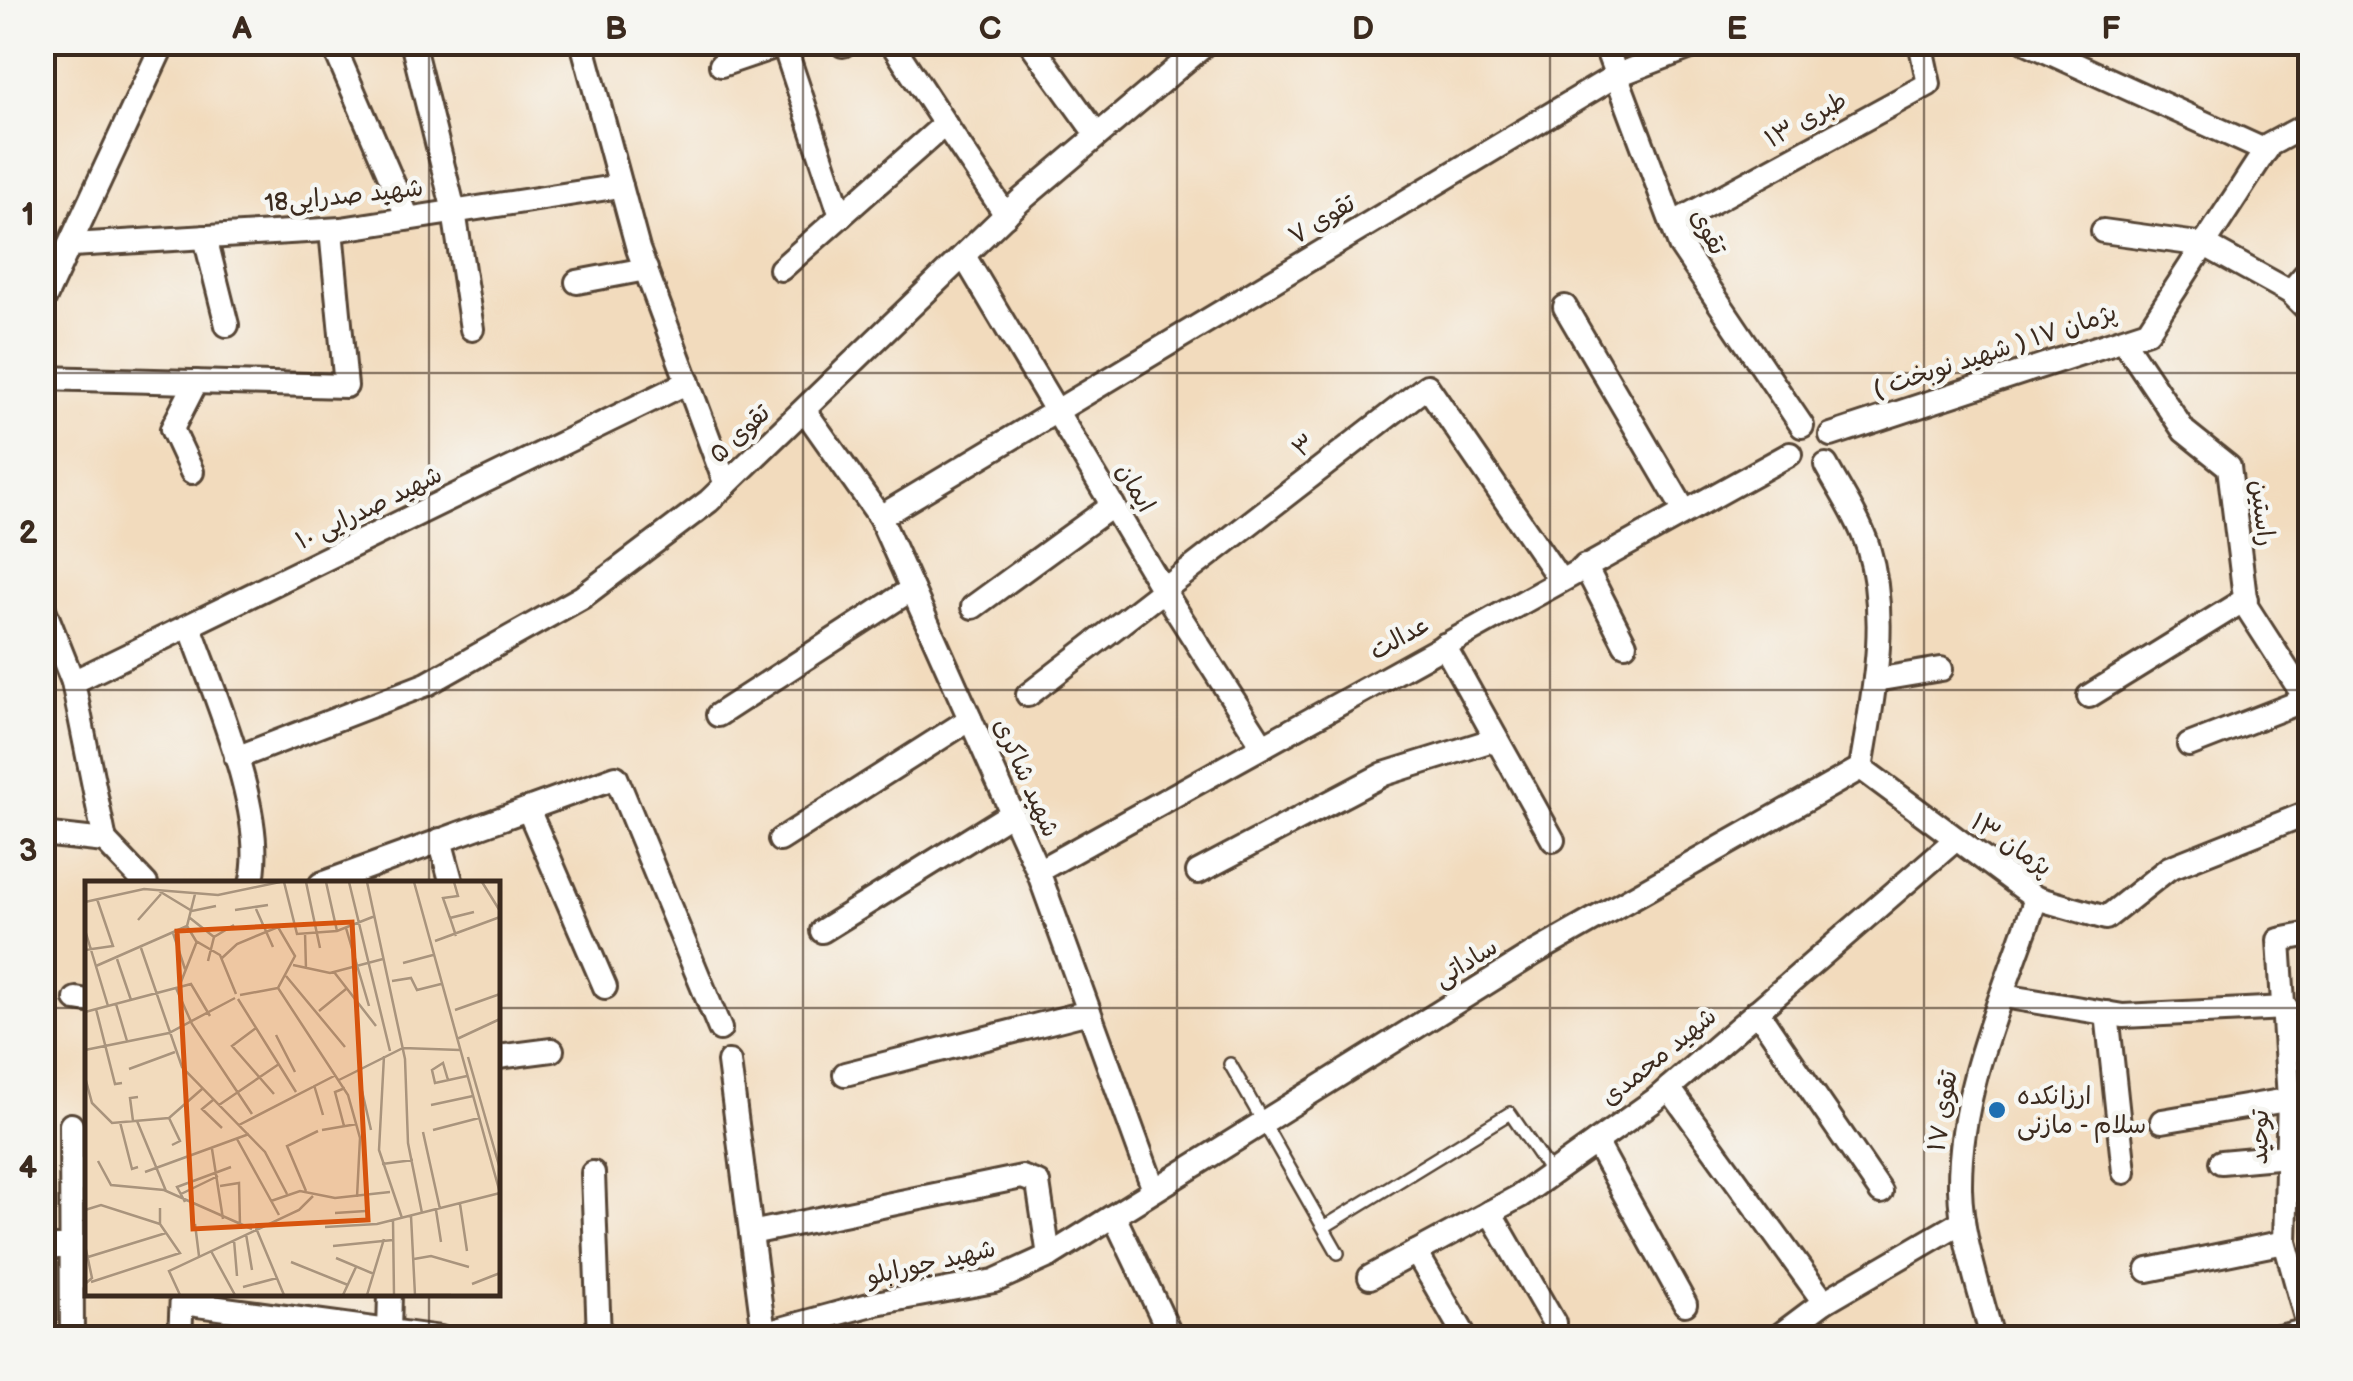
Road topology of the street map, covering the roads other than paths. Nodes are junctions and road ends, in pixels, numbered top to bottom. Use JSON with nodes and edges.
{"nodes":[{"id":1,"x":164,"y":42,"type":"edge"},
{"id":2,"x":332,"y":42,"type":"edge"},
{"id":3,"x":412,"y":42,"type":"edge"},
{"id":4,"x":582,"y":42,"type":"edge"},
{"id":5,"x":891,"y":42,"type":"edge"},
{"id":6,"x":1030,"y":42,"type":"edge"},
{"id":7,"x":1208,"y":42,"type":"edge"},
{"id":8,"x":1604,"y":42,"type":"edge"},
{"id":9,"x":1704,"y":42,"type":"edge"},
{"id":10,"x":1920,"y":42,"type":"edge"},
{"id":11,"x":783,"y":43,"type":"edge"},
{"id":12,"x":2045,"y":46,"type":"edge"},
{"id":13,"x":721,"y":65,"type":"dead end"},
{"id":14,"x":1615,"y":76,"type":"junction"},
{"id":15,"x":2310,"y":123,"type":"edge"},
{"id":16,"x":945,"y":124,"type":"junction"},
{"id":17,"x":1097,"y":135,"type":"junction"},
{"id":18,"x":2266,"y":151,"type":"junction"},
{"id":19,"x":621,"y":186,"type":"junction"},
{"id":20,"x":454,"y":212,"type":"junction"},
{"id":21,"x":1006,"y":214,"type":"junction"},
{"id":22,"x":841,"y":216,"type":"junction"},
{"id":23,"x":408,"y":218,"type":"junction"},
{"id":24,"x":1672,"y":224,"type":"junction"},
{"id":25,"x":331,"y":230,"type":"junction"},
{"id":26,"x":2103,"y":231,"type":"dead end"},
{"id":27,"x":205,"y":237,"type":"junction"},
{"id":28,"x":72,"y":245,"type":"junction"},
{"id":29,"x":2204,"y":245,"type":"junction"},
{"id":30,"x":964,"y":256,"type":"junction"},
{"id":31,"x":646,"y":269,"type":"junction"},
{"id":32,"x":781,"y":269,"type":"dead end"},
{"id":33,"x":2310,"y":269,"type":"edge"},
{"id":34,"x":577,"y":282,"type":"dead end"},
{"id":35,"x":2290,"y":292,"type":"junction"},
{"id":36,"x":42,"y":304,"type":"edge"},
{"id":37,"x":1565,"y":308,"type":"dead end"},
{"id":38,"x":2310,"y":312,"type":"edge"},
{"id":39,"x":227,"y":325,"type":"dead end"},
{"id":40,"x":472,"y":329,"type":"dead end"},
{"id":41,"x":2122,"y":340,"type":"junction"},
{"id":42,"x":42,"y":378,"type":"edge"},
{"id":43,"x":196,"y":382,"type":"junction"},
{"id":44,"x":688,"y":382,"type":"junction"},
{"id":45,"x":1058,"y":410,"type":"junction"},
{"id":46,"x":805,"y":411,"type":"junction"},
{"id":47,"x":1802,"y":426,"type":"junction"},
{"id":48,"x":1832,"y":435,"type":"junction"},
{"id":49,"x":1790,"y":454,"type":"junction"},
{"id":50,"x":1826,"y":465,"type":"junction"},
{"id":51,"x":192,"y":472,"type":"dead end"},
{"id":52,"x":726,"y":484,"type":"junction"},
{"id":53,"x":1113,"y":504,"type":"junction"},
{"id":54,"x":1684,"y":510,"type":"junction"},
{"id":55,"x":880,"y":517,"type":"junction"},
{"id":56,"x":1585,"y":566,"type":"junction"},
{"id":57,"x":1560,"y":580,"type":"junction"},
{"id":58,"x":912,"y":589,"type":"junction"},
{"id":59,"x":1163,"y":590,"type":"junction"},
{"id":60,"x":2246,"y":598,"type":"junction"},
{"id":61,"x":42,"y":604,"type":"edge"},
{"id":62,"x":972,"y":607,"type":"dead end"},
{"id":63,"x":190,"y":626,"type":"junction"},
{"id":64,"x":1444,"y":644,"type":"junction"},
{"id":65,"x":1624,"y":644,"type":"dead end"},
{"id":66,"x":51,"y":651,"type":"edge"},
{"id":67,"x":1941,"y":669,"type":"dead end"},
{"id":68,"x":1875,"y":680,"type":"junction"},
{"id":69,"x":72,"y":682,"type":"junction"},
{"id":70,"x":1028,"y":694,"type":"dead end"},
{"id":71,"x":2089,"y":696,"type":"dead end"},
{"id":72,"x":2309,"y":704,"type":"edge"},
{"id":73,"x":718,"y":715,"type":"dead end"},
{"id":74,"x":970,"y":719,"type":"junction"},
{"id":75,"x":1496,"y":738,"type":"junction"},
{"id":76,"x":2189,"y":745,"type":"dead end"},
{"id":77,"x":1263,"y":746,"type":"junction"},
{"id":78,"x":236,"y":758,"type":"junction"},
{"id":79,"x":1858,"y":770,"type":"junction"},
{"id":80,"x":528,"y":808,"type":"junction"},
{"id":81,"x":2310,"y":812,"type":"edge"},
{"id":82,"x":1012,"y":814,"type":"junction"},
{"id":83,"x":42,"y":834,"type":"edge"},
{"id":84,"x":440,"y":840,"type":"junction"},
{"id":85,"x":780,"y":840,"type":"dead end"},
{"id":86,"x":1553,"y":840,"type":"dead end"},
{"id":87,"x":1954,"y":840,"type":"junction"},
{"id":88,"x":106,"y":841,"type":"junction"},
{"id":89,"x":1038,"y":872,"type":"junction"},
{"id":90,"x":1198,"y":872,"type":"dead end"},
{"id":91,"x":143,"y":881,"type":"edge"},
{"id":92,"x":252,"y":881,"type":"edge"},
{"id":93,"x":329,"y":881,"type":"edge"},
{"id":94,"x":451,"y":881,"type":"edge"},
{"id":95,"x":2036,"y":898,"type":"junction"},
{"id":96,"x":822,"y":931,"type":"dead end"},
{"id":97,"x":2310,"y":934,"type":"edge"},
{"id":98,"x":605,"y":987,"type":"dead end"},
{"id":99,"x":2004,"y":996,"type":"junction"},
{"id":100,"x":2286,"y":1008,"type":"junction"},
{"id":101,"x":1757,"y":1011,"type":"junction"},
{"id":102,"x":1089,"y":1012,"type":"junction"},
{"id":103,"x":2107,"y":1013,"type":"junction"},
{"id":104,"x":720,"y":1029,"type":"dead end"},
{"id":105,"x":552,"y":1050,"type":"dead end"},
{"id":106,"x":500,"y":1056,"type":"edge"},
{"id":107,"x":729,"y":1062,"type":"dead end"},
{"id":108,"x":1230,"y":1064,"type":"dead end"},
{"id":109,"x":845,"y":1074,"type":"dead end"},
{"id":110,"x":1668,"y":1088,"type":"junction"},
{"id":111,"x":2300,"y":1098,"type":"edge"},
{"id":112,"x":2162,"y":1121,"type":"dead end"},
{"id":113,"x":71,"y":1125,"type":"dead end"},
{"id":114,"x":1261,"y":1125,"type":"junction"},
{"id":115,"x":1596,"y":1142,"type":"junction"},
{"id":116,"x":2287,"y":1156,"type":"junction"},
{"id":117,"x":2221,"y":1162,"type":"dead end"},
{"id":118,"x":2124,"y":1172,"type":"dead end"},
{"id":119,"x":593,"y":1173,"type":"dead end"},
{"id":120,"x":1552,"y":1174,"type":"junction"},
{"id":121,"x":1154,"y":1190,"type":"junction"},
{"id":122,"x":1881,"y":1192,"type":"dead end"},
{"id":123,"x":1490,"y":1212,"type":"junction"},
{"id":124,"x":1114,"y":1216,"type":"junction"},
{"id":125,"x":1963,"y":1221,"type":"junction"},
{"id":126,"x":1324,"y":1226,"type":"junction"},
{"id":127,"x":751,"y":1233,"type":"junction"},
{"id":128,"x":80,"y":1246,"type":"edge"},
{"id":129,"x":42,"y":1247,"type":"edge"},
{"id":130,"x":2294,"y":1250,"type":"edge"},
{"id":131,"x":1338,"y":1252,"type":"dead end"},
{"id":132,"x":1416,"y":1252,"type":"junction"},
{"id":133,"x":1050,"y":1256,"type":"junction"},
{"id":134,"x":2148,"y":1270,"type":"dead end"},
{"id":135,"x":1370,"y":1277,"type":"dead end"},
{"id":136,"x":390,"y":1296,"type":"edge"},
{"id":137,"x":182,"y":1298,"type":"edge"},
{"id":138,"x":1824,"y":1302,"type":"junction"},
{"id":139,"x":1685,"y":1304,"type":"dead end"},
{"id":140,"x":1554,"y":1323,"type":"dead end"},
{"id":141,"x":2310,"y":1331,"type":"edge"},
{"id":142,"x":389,"y":1332,"type":"junction"},
{"id":143,"x":756,"y":1336,"type":"edge"},
{"id":144,"x":72,"y":1338,"type":"edge"},
{"id":145,"x":180,"y":1338,"type":"edge"},
{"id":146,"x":441,"y":1338,"type":"edge"},
{"id":147,"x":599,"y":1338,"type":"edge"},
{"id":148,"x":1172,"y":1338,"type":"edge"},
{"id":149,"x":1466,"y":1338,"type":"edge"},
{"id":150,"x":1776,"y":1338,"type":"edge"},
{"id":151,"x":1992,"y":1338,"type":"edge"},
{"id":152,"x":2275,"y":1338,"type":"edge"}],
"edges":[{"from":1,"to":28,"type":"street"},
{"from":2,"to":23,"type":"street"},
{"from":3,"to":20,"type":"street"},
{"from":4,"to":19,"type":"street"},
{"from":5,"to":16,"type":"street"},
{"from":6,"to":17,"type":"street"},
{"from":7,"to":17,"type":"street","name":"تقوی ۵"},
{"from":8,"to":14,"type":"street","name":"تقوی"},
{"from":9,"to":14,"type":"street","name":"تقوی ۷"},
{"from":10,"to":24,"type":"street","name":"طبری ۱۳"},
{"from":11,"to":13,"type":"street"},
{"from":11,"to":22,"type":"street"},
{"from":12,"to":18,"type":"street"},
{"from":14,"to":24,"type":"street","name":"تقوی"},
{"from":14,"to":45,"type":"street","name":"تقوی ۷"},
{"from":15,"to":18,"type":"street","name":"پژمان ۱۷ ( شهید نوبخت )"},
{"from":16,"to":21,"type":"street"},
{"from":16,"to":22,"type":"street"},
{"from":17,"to":21,"type":"street","name":"تقوی ۵"},
{"from":18,"to":29,"type":"street","name":"پژمان ۱۷ ( شهید نوبخت )"},
{"from":19,"to":20,"type":"street","name":"شهید صدرایی18"},
{"from":19,"to":31,"type":"street"},
{"from":20,"to":23,"type":"street","name":"شهید صدرایی18"},
{"from":20,"to":40,"type":"street"},
{"from":21,"to":30,"type":"street","name":"تقوی ۵"},
{"from":22,"to":32,"type":"street"},
{"from":23,"to":25,"type":"street","name":"شهید صدرایی18"},
{"from":24,"to":47,"type":"street","name":"تقوی"},
{"from":25,"to":27,"type":"street","name":"شهید صدرایی18"},
{"from":25,"to":43,"type":"street"},
{"from":26,"to":29,"type":"street"},
{"from":27,"to":28,"type":"street","name":"شهید صدرایی18"},
{"from":27,"to":39,"type":"street"},
{"from":28,"to":36,"type":"street"},
{"from":29,"to":35,"type":"street"},
{"from":29,"to":41,"type":"street","name":"پژمان ۱۷ ( شهید نوبخت )"},
{"from":30,"to":45,"type":"street","name":"ایمان"},
{"from":30,"to":46,"type":"street","name":"تقوی ۵"},
{"from":31,"to":34,"type":"street"},
{"from":31,"to":44,"type":"street"},
{"from":33,"to":35,"type":"street"},
{"from":35,"to":38,"type":"street"},
{"from":37,"to":54,"type":"street"},
{"from":41,"to":48,"type":"street","name":"پژمان ۱۷ ( شهید نوبخت )"},
{"from":41,"to":60,"type":"street","name":"راستین"},
{"from":42,"to":43,"type":"street"},
{"from":43,"to":51,"type":"street"},
{"from":44,"to":52,"type":"street"},
{"from":44,"to":63,"type":"street","name":"شهید صدرایی ۱۰"},
{"from":45,"to":53,"type":"street","name":"ایمان"},
{"from":45,"to":55,"type":"street","name":"تقوی ۷"},
{"from":46,"to":52,"type":"street","name":"تقوی ۵"},
{"from":46,"to":55,"type":"street","name":"شهید شاکری"},
{"from":47,"to":48,"type":"street"},
{"from":47,"to":49,"type":"street"},
{"from":48,"to":50,"type":"street"},
{"from":49,"to":50,"type":"street"},
{"from":49,"to":54,"type":"street","name":"عدالت"},
{"from":50,"to":68,"type":"street"},
{"from":52,"to":78,"type":"street","name":"تقوی ۵"},
{"from":53,"to":59,"type":"street","name":"ایمان"},
{"from":53,"to":62,"type":"street"},
{"from":54,"to":56,"type":"street","name":"عدالت"},
{"from":55,"to":58,"type":"street","name":"شهید شاکری"},
{"from":56,"to":57,"type":"street","name":"عدالت"},
{"from":56,"to":65,"type":"street"},
{"from":57,"to":59,"type":"street","name":"۳"},
{"from":57,"to":64,"type":"street","name":"عدالت"},
{"from":58,"to":73,"type":"street"},
{"from":58,"to":74,"type":"street","name":"شهید شاکری"},
{"from":59,"to":70,"type":"street","name":"۳"},
{"from":59,"to":77,"type":"street","name":"ایمان"},
{"from":60,"to":71,"type":"street"},
{"from":60,"to":72,"type":"street","name":"راستین"},
{"from":61,"to":66,"type":"street"},
{"from":63,"to":69,"type":"street","name":"شهید صدرایی ۱۰"},
{"from":63,"to":78,"type":"street"},
{"from":64,"to":75,"type":"street"},
{"from":64,"to":77,"type":"street","name":"عدالت"},
{"from":66,"to":69,"type":"street"},
{"from":67,"to":68,"type":"street"},
{"from":68,"to":79,"type":"street"},
{"from":69,"to":88,"type":"street"},
{"from":72,"to":76,"type":"street"},
{"from":74,"to":82,"type":"street","name":"شهید شاکری"},
{"from":74,"to":85,"type":"street"},
{"from":75,"to":86,"type":"street"},
{"from":75,"to":90,"type":"street"},
{"from":77,"to":89,"type":"street","name":"عدالت"},
{"from":78,"to":92,"type":"street"},
{"from":79,"to":87,"type":"street","name":"پژمان ۱۳"},
{"from":79,"to":114,"type":"street","name":"ساداتی"},
{"from":80,"to":84,"type":"street"},
{"from":80,"to":98,"type":"street"},
{"from":80,"to":104,"type":"street"},
{"from":81,"to":95,"type":"street","name":"پژمان ۱۳"},
{"from":82,"to":89,"type":"street","name":"شهید شاکری"},
{"from":82,"to":96,"type":"street"},
{"from":83,"to":88,"type":"street"},
{"from":84,"to":93,"type":"street"},
{"from":84,"to":94,"type":"street"},
{"from":87,"to":95,"type":"street","name":"پژمان ۱۳"},
{"from":87,"to":101,"type":"street","name":"شهید محمدی"},
{"from":88,"to":91,"type":"street"},
{"from":89,"to":102,"type":"street","name":"شهید شاکری"},
{"from":95,"to":99,"type":"street","name":"تقوی ۱۷"},
{"from":97,"to":100,"type":"street","name":"توحید"},
{"from":99,"to":103,"type":"street"},
{"from":99,"to":125,"type":"street","name":"تقوی ۱۷"},
{"from":100,"to":103,"type":"street"},
{"from":100,"to":111,"type":"street","name":"توحید"},
{"from":101,"to":110,"type":"street","name":"شهید محمدی"},
{"from":101,"to":122,"type":"street"},
{"from":102,"to":109,"type":"street"},
{"from":102,"to":121,"type":"street","name":"شهید شاکری"},
{"from":103,"to":118,"type":"street"},
{"from":105,"to":106,"type":"street"},
{"from":107,"to":127,"type":"street"},
{"from":108,"to":114,"type":"lane"},
{"from":110,"to":115,"type":"street","name":"شهید محمدی"},
{"from":110,"to":138,"type":"street"},
{"from":111,"to":112,"type":"street"},
{"from":111,"to":116,"type":"street","name":"توحید"},
{"from":113,"to":128,"type":"street"},
{"from":114,"to":121,"type":"street","name":"ساداتی"},
{"from":114,"to":126,"type":"lane"},
{"from":115,"to":120,"type":"street","name":"شهید محمدی"},
{"from":115,"to":139,"type":"street"},
{"from":116,"to":117,"type":"street"},
{"from":116,"to":130,"type":"street","name":"توحید"},
{"from":119,"to":147,"type":"street"},
{"from":120,"to":123,"type":"street","name":"شهید محمدی"},
{"from":120,"to":126,"type":"lane"},
{"from":121,"to":124,"type":"street","name":"ساداتی"},
{"from":123,"to":132,"type":"street","name":"شهید محمدی"},
{"from":123,"to":140,"type":"street"},
{"from":124,"to":133,"type":"street","name":"شهید جورابلو"},
{"from":124,"to":148,"type":"street"},
{"from":125,"to":138,"type":"street"},
{"from":125,"to":151,"type":"street","name":"تقوی ۱۷"},
{"from":126,"to":131,"type":"lane"},
{"from":127,"to":133,"type":"street"},
{"from":127,"to":143,"type":"street"},
{"from":128,"to":129,"type":"street"},
{"from":128,"to":144,"type":"street"},
{"from":130,"to":134,"type":"street"},
{"from":130,"to":141,"type":"street","name":"توحید"},
{"from":132,"to":135,"type":"street","name":"شهید محمدی"},
{"from":132,"to":149,"type":"street"},
{"from":133,"to":143,"type":"street","name":"شهید جورابلو"},
{"from":136,"to":142,"type":"street"},
{"from":137,"to":142,"type":"street"},
{"from":137,"to":145,"type":"street"},
{"from":138,"to":150,"type":"street"},
{"from":141,"to":152,"type":"street"},
{"from":142,"to":146,"type":"street"}]}
